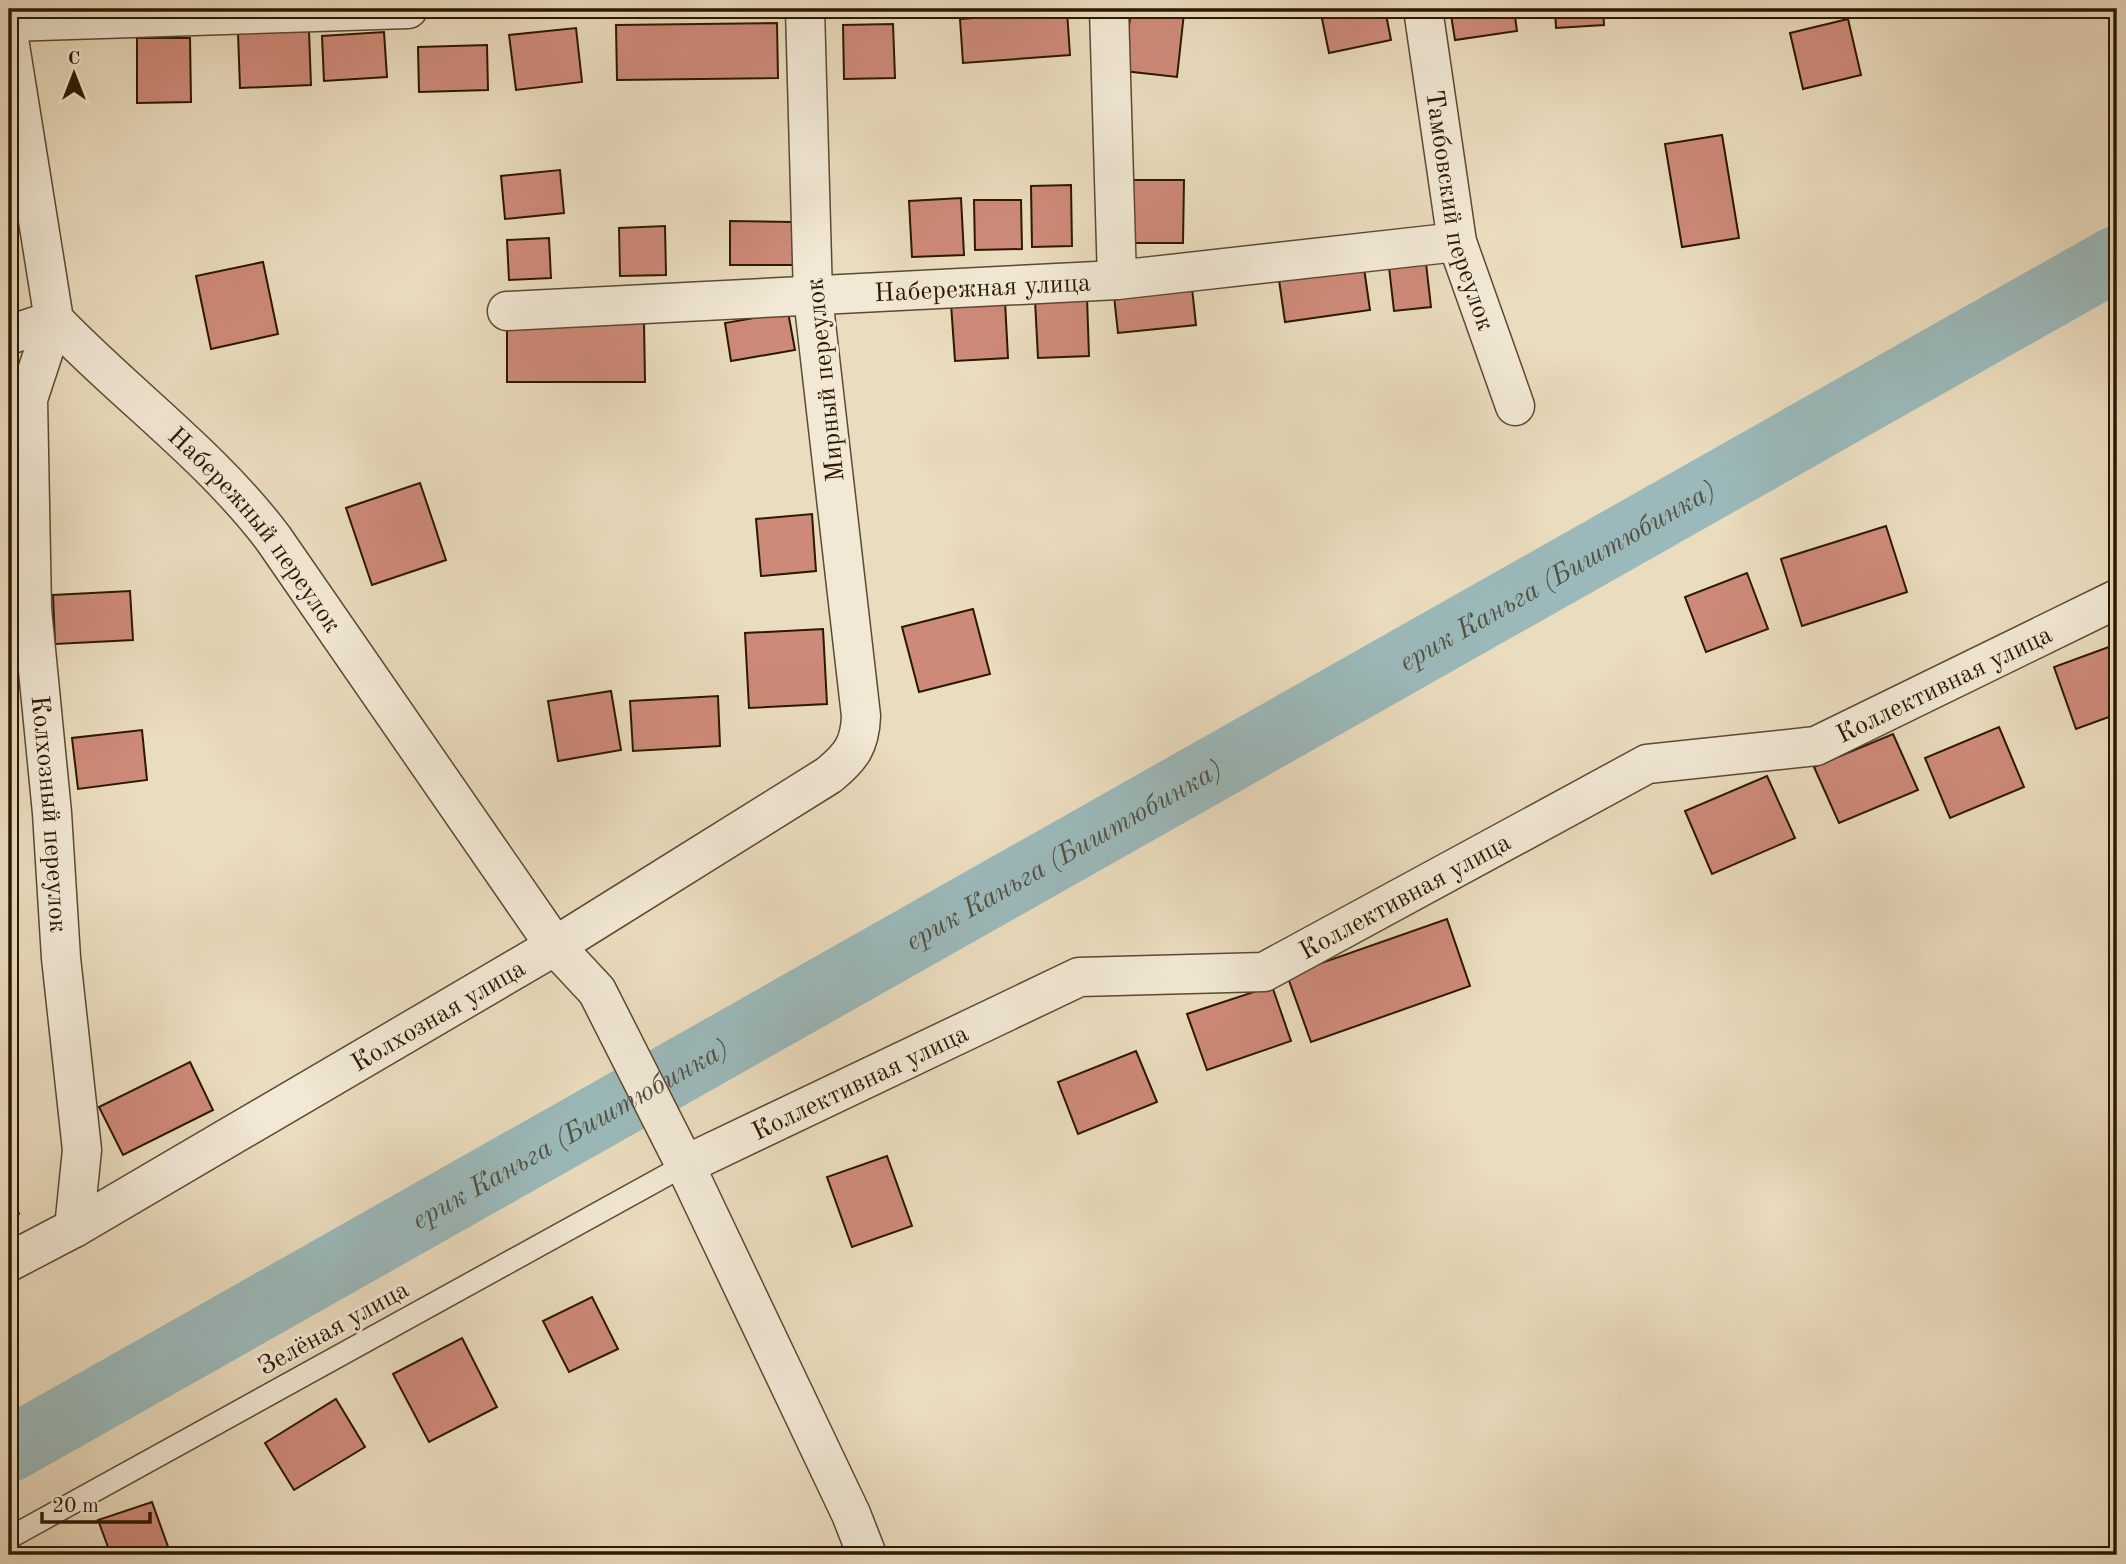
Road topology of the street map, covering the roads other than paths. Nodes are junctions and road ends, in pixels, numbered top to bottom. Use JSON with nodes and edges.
{"nodes":[{"id":1,"x":408,"y":9,"type":"edge"},
{"id":2,"x":805,"y":9,"type":"edge"},
{"id":3,"x":1109,"y":9,"type":"edge"},
{"id":4,"x":1423,"y":9,"type":"edge"},
{"id":5,"x":9,"y":22,"type":"edge"},
{"id":6,"x":9,"y":39,"type":"edge"},
{"id":7,"x":1457,"y":242,"type":"junction"},
{"id":8,"x":1117,"y":280,"type":"junction"},
{"id":9,"x":813,"y":296,"type":"junction"},
{"id":10,"x":507,"y":311,"type":"dead end"},
{"id":11,"x":54,"y":320,"type":"junction"},
{"id":12,"x":9,"y":335,"type":"edge"},
{"id":13,"x":1515,"y":406,"type":"dead end"},
{"id":14,"x":2117,"y":599,"type":"edge"},
{"id":15,"x":854,"y":749,"type":"joint"},
{"id":16,"x":555,"y":946,"type":"junction"},
{"id":17,"x":685,"y":1165,"type":"junction"},
{"id":18,"x":74,"y":1228,"type":"junction"},
{"id":19,"x":9,"y":1262,"type":"edge"},
{"id":20,"x":9,"y":1538,"type":"edge"},
{"id":21,"x":867,"y":1555,"type":"edge"}],
"edges":[{"from":1,"to":5,"type":"street"},
{"from":2,"to":9,"type":"street","name":"Мирный переулок"},
{"from":3,"to":8,"type":"street"},
{"from":4,"to":7,"type":"street","name":"Тамбовский переулок"},
{"from":6,"to":11,"type":"street"},
{"from":7,"to":8,"type":"street","name":"Набережная улица"},
{"from":7,"to":13,"type":"street","name":"Тамбовский переулок"},
{"from":8,"to":9,"type":"street","name":"Набережная улица"},
{"from":9,"to":10,"type":"street","name":"Набережная улица"},
{"from":9,"to":15,"type":"street","name":"Мирный переулок"},
{"from":11,"to":12,"type":"street"},
{"from":11,"to":16,"type":"street","name":"Набережный переулок"},
{"from":11,"to":18,"type":"street","name":"Колхозный переулок"},
{"from":14,"to":17,"type":"street","name":"Коллективная улица"},
{"from":15,"to":16,"type":"street","name":"Колхозная улица"},
{"from":16,"to":17,"type":"street","name":"Набережный переулок"},
{"from":16,"to":18,"type":"street","name":"Колхозная улица"},
{"from":17,"to":20,"type":"lane","name":"Зелёная улица"},
{"from":17,"to":21,"type":"street","name":"Набережный переулок"},
{"from":18,"to":19,"type":"street","name":"Колхозная улица"}]}
